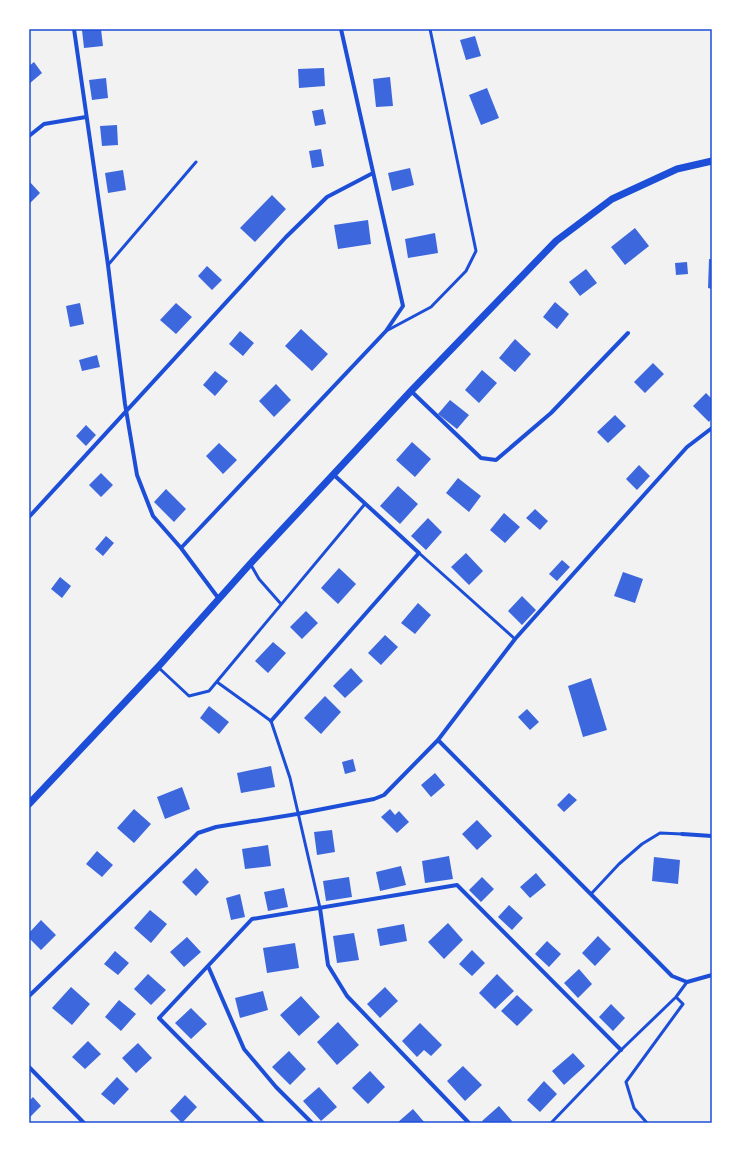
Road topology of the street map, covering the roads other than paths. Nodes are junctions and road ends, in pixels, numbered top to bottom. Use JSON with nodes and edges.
{"nodes":[{"id":1,"x":74,"y":29,"type":"edge"},
{"id":2,"x":341,"y":29,"type":"edge"},
{"id":3,"x":430,"y":29,"type":"edge"},
{"id":4,"x":86,"y":117,"type":"junction"},
{"id":5,"x":29,"y":136,"type":"edge"},
{"id":6,"x":712,"y":161,"type":"edge"},
{"id":7,"x":196,"y":162,"type":"dead end"},
{"id":8,"x":373,"y":173,"type":"junction"},
{"id":9,"x":108,"y":265,"type":"junction"},
{"id":10,"x":386,"y":331,"type":"junction"},
{"id":11,"x":628,"y":333,"type":"dead end"},
{"id":12,"x":411,"y":391,"type":"junction"},
{"id":13,"x":126,"y":411,"type":"junction"},
{"id":14,"x":712,"y":428,"type":"edge"},
{"id":15,"x":334,"y":475,"type":"junction"},
{"id":16,"x":364,"y":505,"type":"junction"},
{"id":17,"x":29,"y":516,"type":"edge"},
{"id":18,"x":181,"y":548,"type":"junction"},
{"id":19,"x":419,"y":554,"type":"junction"},
{"id":20,"x":250,"y":564,"type":"junction"},
{"id":21,"x":218,"y":599,"type":"junction"},
{"id":22,"x":281,"y":604,"type":"junction"},
{"id":23,"x":515,"y":639,"type":"junction"},
{"id":24,"x":158,"y":667,"type":"junction"},
{"id":25,"x":217,"y":682,"type":"junction"},
{"id":26,"x":270,"y":721,"type":"junction"},
{"id":27,"x":438,"y":740,"type":"junction"},
{"id":28,"x":29,"y":804,"type":"edge"},
{"id":29,"x":298,"y":814,"type":"junction"},
{"id":30,"x":682,"y":834,"type":"joint"},
{"id":31,"x":712,"y":836,"type":"edge"},
{"id":32,"x":591,"y":894,"type":"junction"},
{"id":33,"x":320,"y":908,"type":"junction"},
{"id":34,"x":208,"y":966,"type":"junction"},
{"id":35,"x":712,"y":975,"type":"edge"},
{"id":36,"x":687,"y":982,"type":"junction"},
{"id":37,"x":29,"y":996,"type":"edge"},
{"id":38,"x":676,"y":997,"type":"junction"},
{"id":39,"x":621,"y":1050,"type":"junction"},
{"id":40,"x":29,"y":1067,"type":"edge"},
{"id":41,"x":84,"y":1123,"type":"edge"},
{"id":42,"x":263,"y":1123,"type":"edge"},
{"id":43,"x":312,"y":1123,"type":"edge"},
{"id":44,"x":469,"y":1123,"type":"edge"},
{"id":45,"x":551,"y":1123,"type":"edge"},
{"id":46,"x":647,"y":1123,"type":"edge"}],
"edges":[{"from":1,"to":4,"type":"street"},
{"from":2,"to":8,"type":"street"},
{"from":3,"to":10,"type":"lane"},
{"from":4,"to":5,"type":"street"},
{"from":4,"to":9,"type":"street"},
{"from":6,"to":12,"type":"street"},
{"from":7,"to":9,"type":"lane"},
{"from":8,"to":10,"type":"street"},
{"from":8,"to":13,"type":"street"},
{"from":9,"to":13,"type":"street"},
{"from":10,"to":18,"type":"street"},
{"from":11,"to":12,"type":"street"},
{"from":12,"to":15,"type":"street"},
{"from":13,"to":17,"type":"street"},
{"from":13,"to":18,"type":"street"},
{"from":14,"to":23,"type":"street"},
{"from":15,"to":16,"type":"street"},
{"from":15,"to":20,"type":"street"},
{"from":16,"to":19,"type":"street"},
{"from":16,"to":22,"type":"lane"},
{"from":18,"to":21,"type":"street"},
{"from":19,"to":23,"type":"lane"},
{"from":19,"to":26,"type":"street"},
{"from":20,"to":21,"type":"street"},
{"from":20,"to":22,"type":"lane"},
{"from":21,"to":24,"type":"street"},
{"from":22,"to":25,"type":"lane"},
{"from":23,"to":27,"type":"street"},
{"from":24,"to":25,"type":"lane"},
{"from":24,"to":28,"type":"street"},
{"from":25,"to":26,"type":"lane"},
{"from":26,"to":29,"type":"lane"},
{"from":27,"to":29,"type":"street"},
{"from":27,"to":32,"type":"street"},
{"from":29,"to":33,"type":"lane"},
{"from":29,"to":37,"type":"street"},
{"from":30,"to":31,"type":"street"},
{"from":30,"to":32,"type":"lane"},
{"from":32,"to":36,"type":"street"},
{"from":33,"to":34,"type":"street"},
{"from":33,"to":39,"type":"street"},
{"from":33,"to":44,"type":"street"},
{"from":34,"to":42,"type":"street"},
{"from":34,"to":43,"type":"street"},
{"from":35,"to":36,"type":"street"},
{"from":36,"to":38,"type":"lane"},
{"from":38,"to":39,"type":"lane"},
{"from":38,"to":46,"type":"lane"},
{"from":39,"to":45,"type":"lane"},
{"from":40,"to":41,"type":"street"}]}
